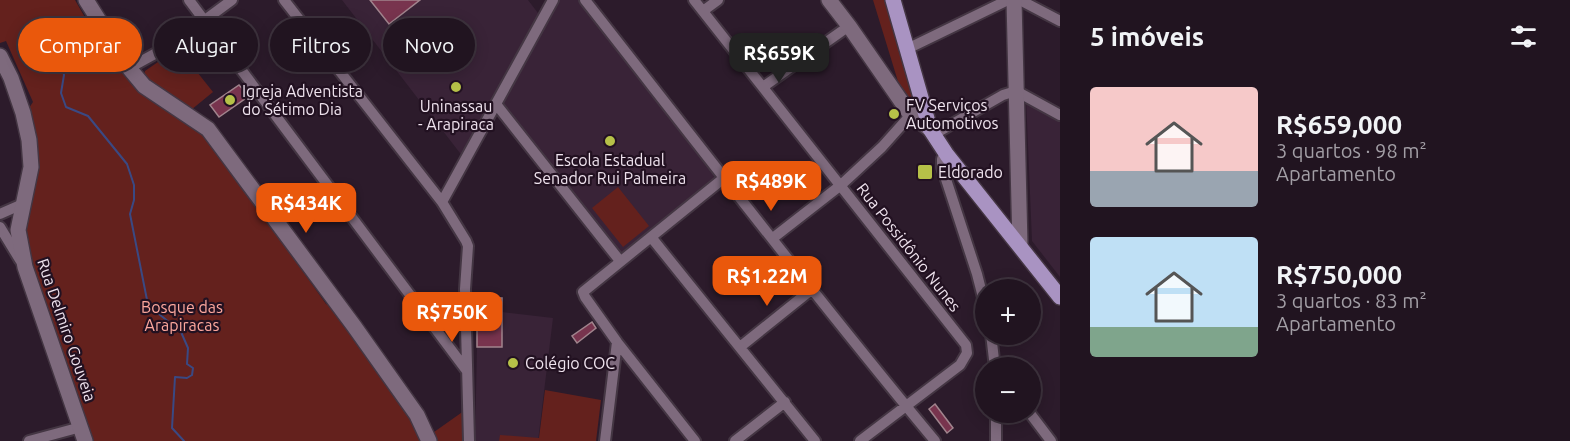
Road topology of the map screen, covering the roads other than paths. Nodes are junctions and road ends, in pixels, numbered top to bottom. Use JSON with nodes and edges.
{"nodes":[{"id":1,"x":86,"y":0,"type":"edge"},
{"id":2,"x":189,"y":0,"type":"edge"},
{"id":3,"x":232,"y":0,"type":"edge"},
{"id":4,"x":284,"y":0,"type":"edge"},
{"id":5,"x":553,"y":0,"type":"edge"},
{"id":6,"x":585,"y":0,"type":"edge"},
{"id":7,"x":694,"y":0,"type":"edge"},
{"id":8,"x":718,"y":0,"type":"edge"},
{"id":9,"x":829,"y":0,"type":"edge"},
{"id":10,"x":893,"y":0,"type":"edge"},
{"id":11,"x":1008,"y":0,"type":"edge"},
{"id":12,"x":1014,"y":0,"type":"edge"},
{"id":13,"x":1020,"y":0,"type":"edge"},
{"id":14,"x":703,"y":11,"type":"junction"},
{"id":15,"x":97,"y":18,"type":"edge"},
{"id":16,"x":203,"y":18,"type":"edge"},
{"id":17,"x":208,"y":18,"type":"edge"},
{"id":18,"x":1060,"y":21,"type":"edge"},
{"id":19,"x":849,"y":26,"type":"junction"},
{"id":20,"x":907,"y":49,"type":"junction"},
{"id":21,"x":0,"y":56,"type":"edge"},
{"id":22,"x":132,"y":72,"type":"edge"},
{"id":23,"x":244,"y":72,"type":"edge"},
{"id":24,"x":5,"y":79,"type":"edge"},
{"id":25,"x":763,"y":87,"type":"junction"},
{"id":26,"x":1016,"y":91,"type":"junction"},
{"id":27,"x":922,"y":103,"type":"junction"},
{"id":28,"x":496,"y":104,"type":"junction"},
{"id":29,"x":910,"y":114,"type":"junction"},
{"id":30,"x":1060,"y":115,"type":"edge"},
{"id":31,"x":931,"y":132,"type":"junction"},
{"id":32,"x":947,"y":155,"type":"junction"},
{"id":33,"x":724,"y":178,"type":"junction"},
{"id":34,"x":841,"y":185,"type":"junction"},
{"id":35,"x":441,"y":202,"type":"junction"},
{"id":36,"x":25,"y":203,"type":"junction"},
{"id":37,"x":0,"y":214,"type":"edge"},
{"id":38,"x":0,"y":227,"type":"edge"},
{"id":39,"x":651,"y":237,"type":"junction"},
{"id":40,"x":773,"y":238,"type":"junction"},
{"id":41,"x":1020,"y":245,"type":"junction"},
{"id":42,"x":620,"y":261,"type":"junction"},
{"id":43,"x":25,"y":267,"type":"junction"},
{"id":44,"x":978,"y":279,"type":"edge"},
{"id":45,"x":811,"y":290,"type":"junction"},
{"id":46,"x":1060,"y":297,"type":"edge"},
{"id":47,"x":617,"y":342,"type":"junction"},
{"id":48,"x":740,"y":347,"type":"junction"},
{"id":49,"x":467,"y":371,"type":"junction"},
{"id":50,"x":785,"y":402,"type":"junction"},
{"id":51,"x":906,"y":406,"type":"junction"},
{"id":52,"x":996,"y":423,"type":"edge"},
{"id":53,"x":1037,"y":423,"type":"edge"},
{"id":54,"x":83,"y":434,"type":"edge"},
{"id":55,"x":29,"y":441,"type":"edge"},
{"id":56,"x":429,"y":441,"type":"edge"},
{"id":57,"x":469,"y":441,"type":"edge"},
{"id":58,"x":605,"y":441,"type":"edge"},
{"id":59,"x":695,"y":441,"type":"edge"},
{"id":60,"x":735,"y":441,"type":"edge"},
{"id":61,"x":814,"y":441,"type":"edge"},
{"id":62,"x":860,"y":441,"type":"edge"},
{"id":63,"x":935,"y":441,"type":"edge"},
{"id":64,"x":996,"y":441,"type":"edge"},
{"id":65,"x":1051,"y":441,"type":"edge"}],
"edges":[{"from":1,"to":15,"type":"street"},
{"from":2,"to":16,"type":"street"},
{"from":3,"to":17,"type":"street"},
{"from":4,"to":35,"type":"street"},
{"from":5,"to":28,"type":"street"},
{"from":6,"to":33,"type":"street"},
{"from":7,"to":14,"type":"street","name":"Rua Possidônio Nunes"},
{"from":8,"to":14,"type":"street"},
{"from":9,"to":19,"type":"street"},
{"from":10,"to":20,"type":"main road"},
{"from":11,"to":20,"type":"street"},
{"from":12,"to":26,"type":"street"},
{"from":13,"to":18,"type":"street"},
{"from":14,"to":25,"type":"street","name":"Rua Possidônio Nunes"},
{"from":19,"to":25,"type":"street"},
{"from":19,"to":29,"type":"street"},
{"from":20,"to":27,"type":"main road"},
{"from":21,"to":24,"type":"street","name":"Rua Delmiro Gouveia"},
{"from":22,"to":56,"type":"street"},
{"from":23,"to":49,"type":"street"},
{"from":24,"to":36,"type":"street","name":"Rua Delmiro Gouveia"},
{"from":25,"to":34,"type":"street","name":"Rua Possidônio Nunes"},
{"from":26,"to":30,"type":"street"},
{"from":26,"to":31,"type":"street"},
{"from":26,"to":41,"type":"street"},
{"from":27,"to":29,"type":"street"},
{"from":27,"to":31,"type":"main road"},
{"from":28,"to":35,"type":"street"},
{"from":28,"to":42,"type":"street"},
{"from":29,"to":31,"type":"street"},
{"from":29,"to":34,"type":"street"},
{"from":31,"to":32,"type":"main road"},
{"from":32,"to":41,"type":"main road"},
{"from":32,"to":44,"type":"street"},
{"from":33,"to":39,"type":"street"},
{"from":33,"to":40,"type":"street"},
{"from":34,"to":40,"type":"street"},
{"from":34,"to":51,"type":"street","name":"Rua Possidônio Nunes"},
{"from":35,"to":49,"type":"street"},
{"from":36,"to":37,"type":"street"},
{"from":36,"to":43,"type":"street","name":"Rua Delmiro Gouveia"},
{"from":38,"to":43,"type":"street"},
{"from":39,"to":42,"type":"street"},
{"from":39,"to":48,"type":"street"},
{"from":40,"to":45,"type":"street"},
{"from":41,"to":46,"type":"main road"},
{"from":42,"to":47,"type":"street"},
{"from":43,"to":54,"type":"street","name":"Rua Delmiro Gouveia"},
{"from":45,"to":48,"type":"street"},
{"from":45,"to":51,"type":"street"},
{"from":47,"to":58,"type":"street"},
{"from":47,"to":59,"type":"street"},
{"from":48,"to":50,"type":"street"},
{"from":49,"to":57,"type":"street"},
{"from":50,"to":60,"type":"street"},
{"from":50,"to":61,"type":"street"},
{"from":51,"to":62,"type":"street"},
{"from":51,"to":63,"type":"street"},
{"from":52,"to":64,"type":"street"},
{"from":53,"to":65,"type":"street"},
{"from":54,"to":55,"type":"street"}]}
